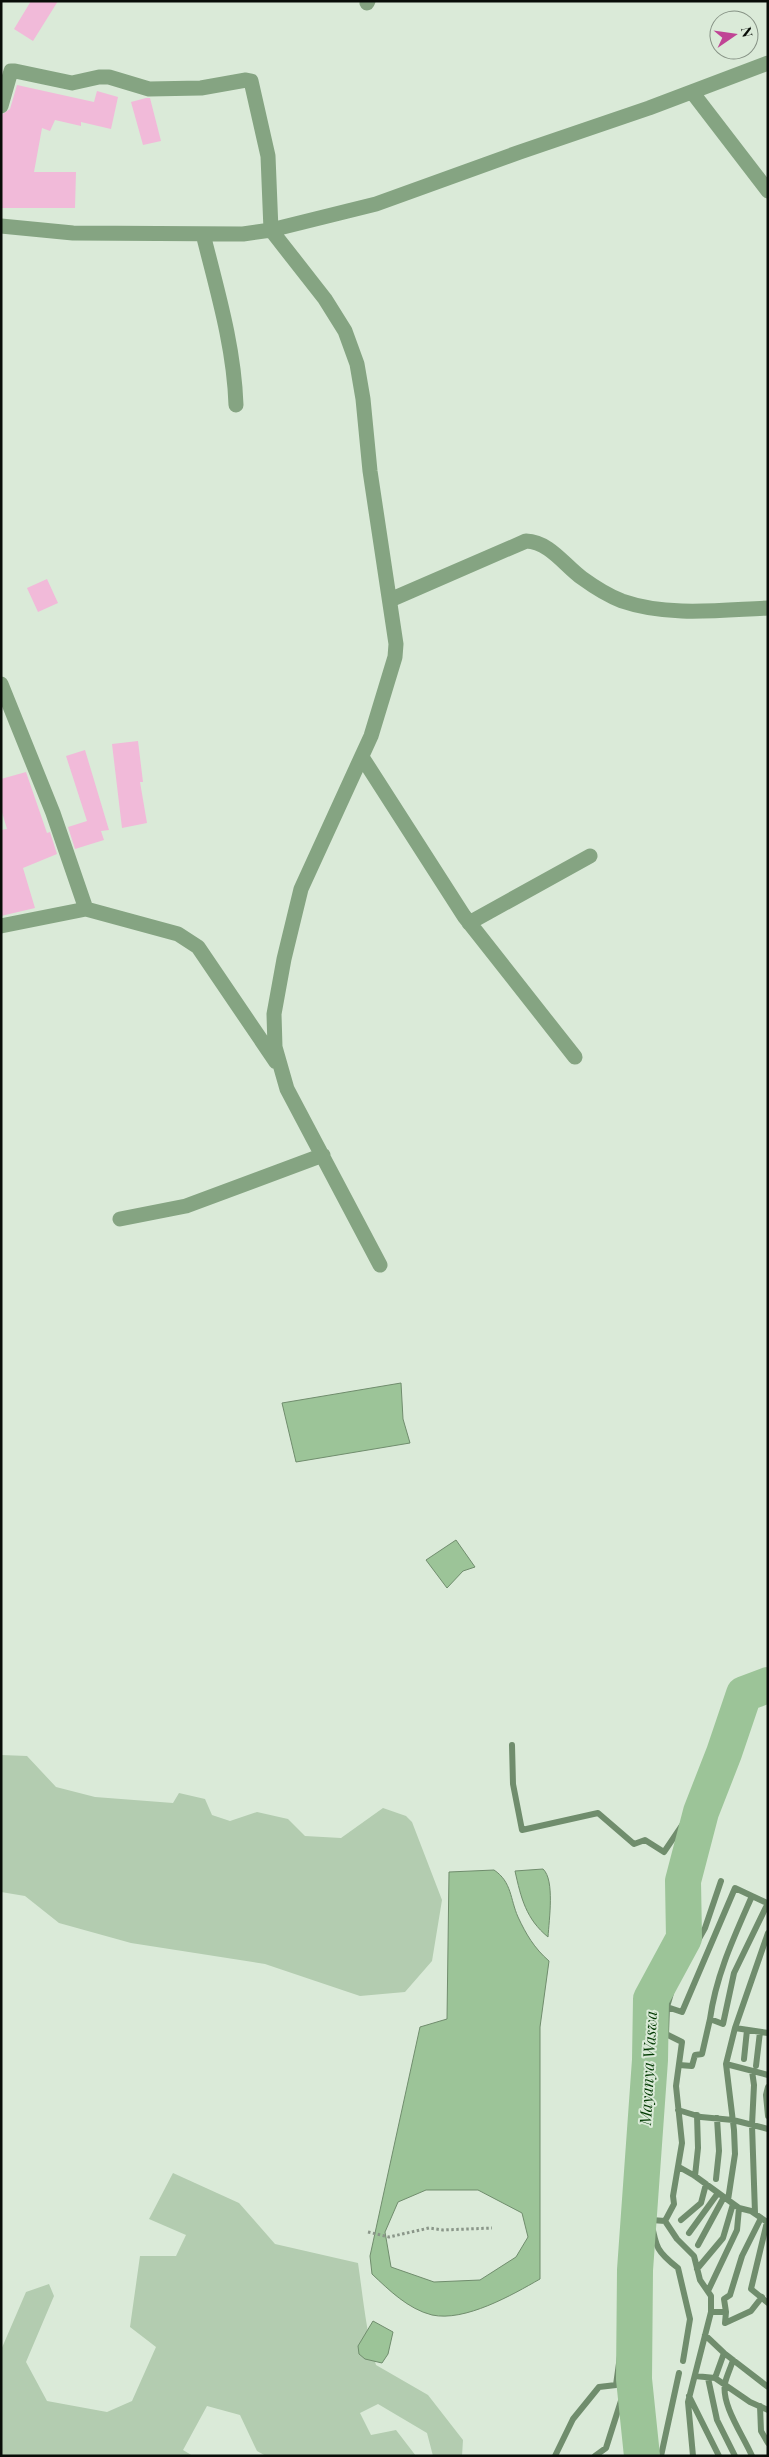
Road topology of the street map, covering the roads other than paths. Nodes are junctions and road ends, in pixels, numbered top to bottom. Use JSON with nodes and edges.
{"nodes":[{"id":1,"x":768,"y":63,"type":"edge"},
{"id":2,"x":692,"y":92,"type":"junction"},
{"id":3,"x":1,"y":106,"type":"edge"},
{"id":4,"x":768,"y":191,"type":"edge"},
{"id":5,"x":1,"y":226,"type":"edge"},
{"id":6,"x":272,"y":230,"type":"junction"},
{"id":7,"x":204,"y":234,"type":"junction"},
{"id":8,"x":236,"y":405,"type":"dead end"},
{"id":9,"x":390,"y":600,"type":"junction"},
{"id":10,"x":768,"y":608,"type":"edge"},
{"id":11,"x":1,"y":684,"type":"edge"},
{"id":12,"x":362,"y":757,"type":"junction"},
{"id":13,"x":590,"y":856,"type":"dead end"},
{"id":14,"x":86,"y":909,"type":"junction"},
{"id":15,"x":469,"y":922,"type":"junction"},
{"id":16,"x":1,"y":926,"type":"edge"},
{"id":17,"x":575,"y":1057,"type":"dead end"},
{"id":18,"x":279,"y":1066,"type":"junction"},
{"id":19,"x":323,"y":1155,"type":"junction"},
{"id":20,"x":120,"y":1219,"type":"dead end"},
{"id":21,"x":380,"y":1265,"type":"dead end"}],
"edges":[{"from":1,"to":2,"type":"street"},
{"from":2,"to":4,"type":"street"},
{"from":2,"to":6,"type":"street"},
{"from":3,"to":6,"type":"street"},
{"from":5,"to":7,"type":"street"},
{"from":6,"to":7,"type":"street"},
{"from":6,"to":9,"type":"street"},
{"from":7,"to":8,"type":"street"},
{"from":9,"to":10,"type":"street"},
{"from":9,"to":12,"type":"street"},
{"from":11,"to":14,"type":"street"},
{"from":12,"to":15,"type":"street"},
{"from":12,"to":18,"type":"street"},
{"from":13,"to":15,"type":"street"},
{"from":14,"to":16,"type":"street"},
{"from":14,"to":18,"type":"street"},
{"from":15,"to":17,"type":"street"},
{"from":18,"to":19,"type":"street"},
{"from":19,"to":20,"type":"street"},
{"from":19,"to":21,"type":"street"}]}
